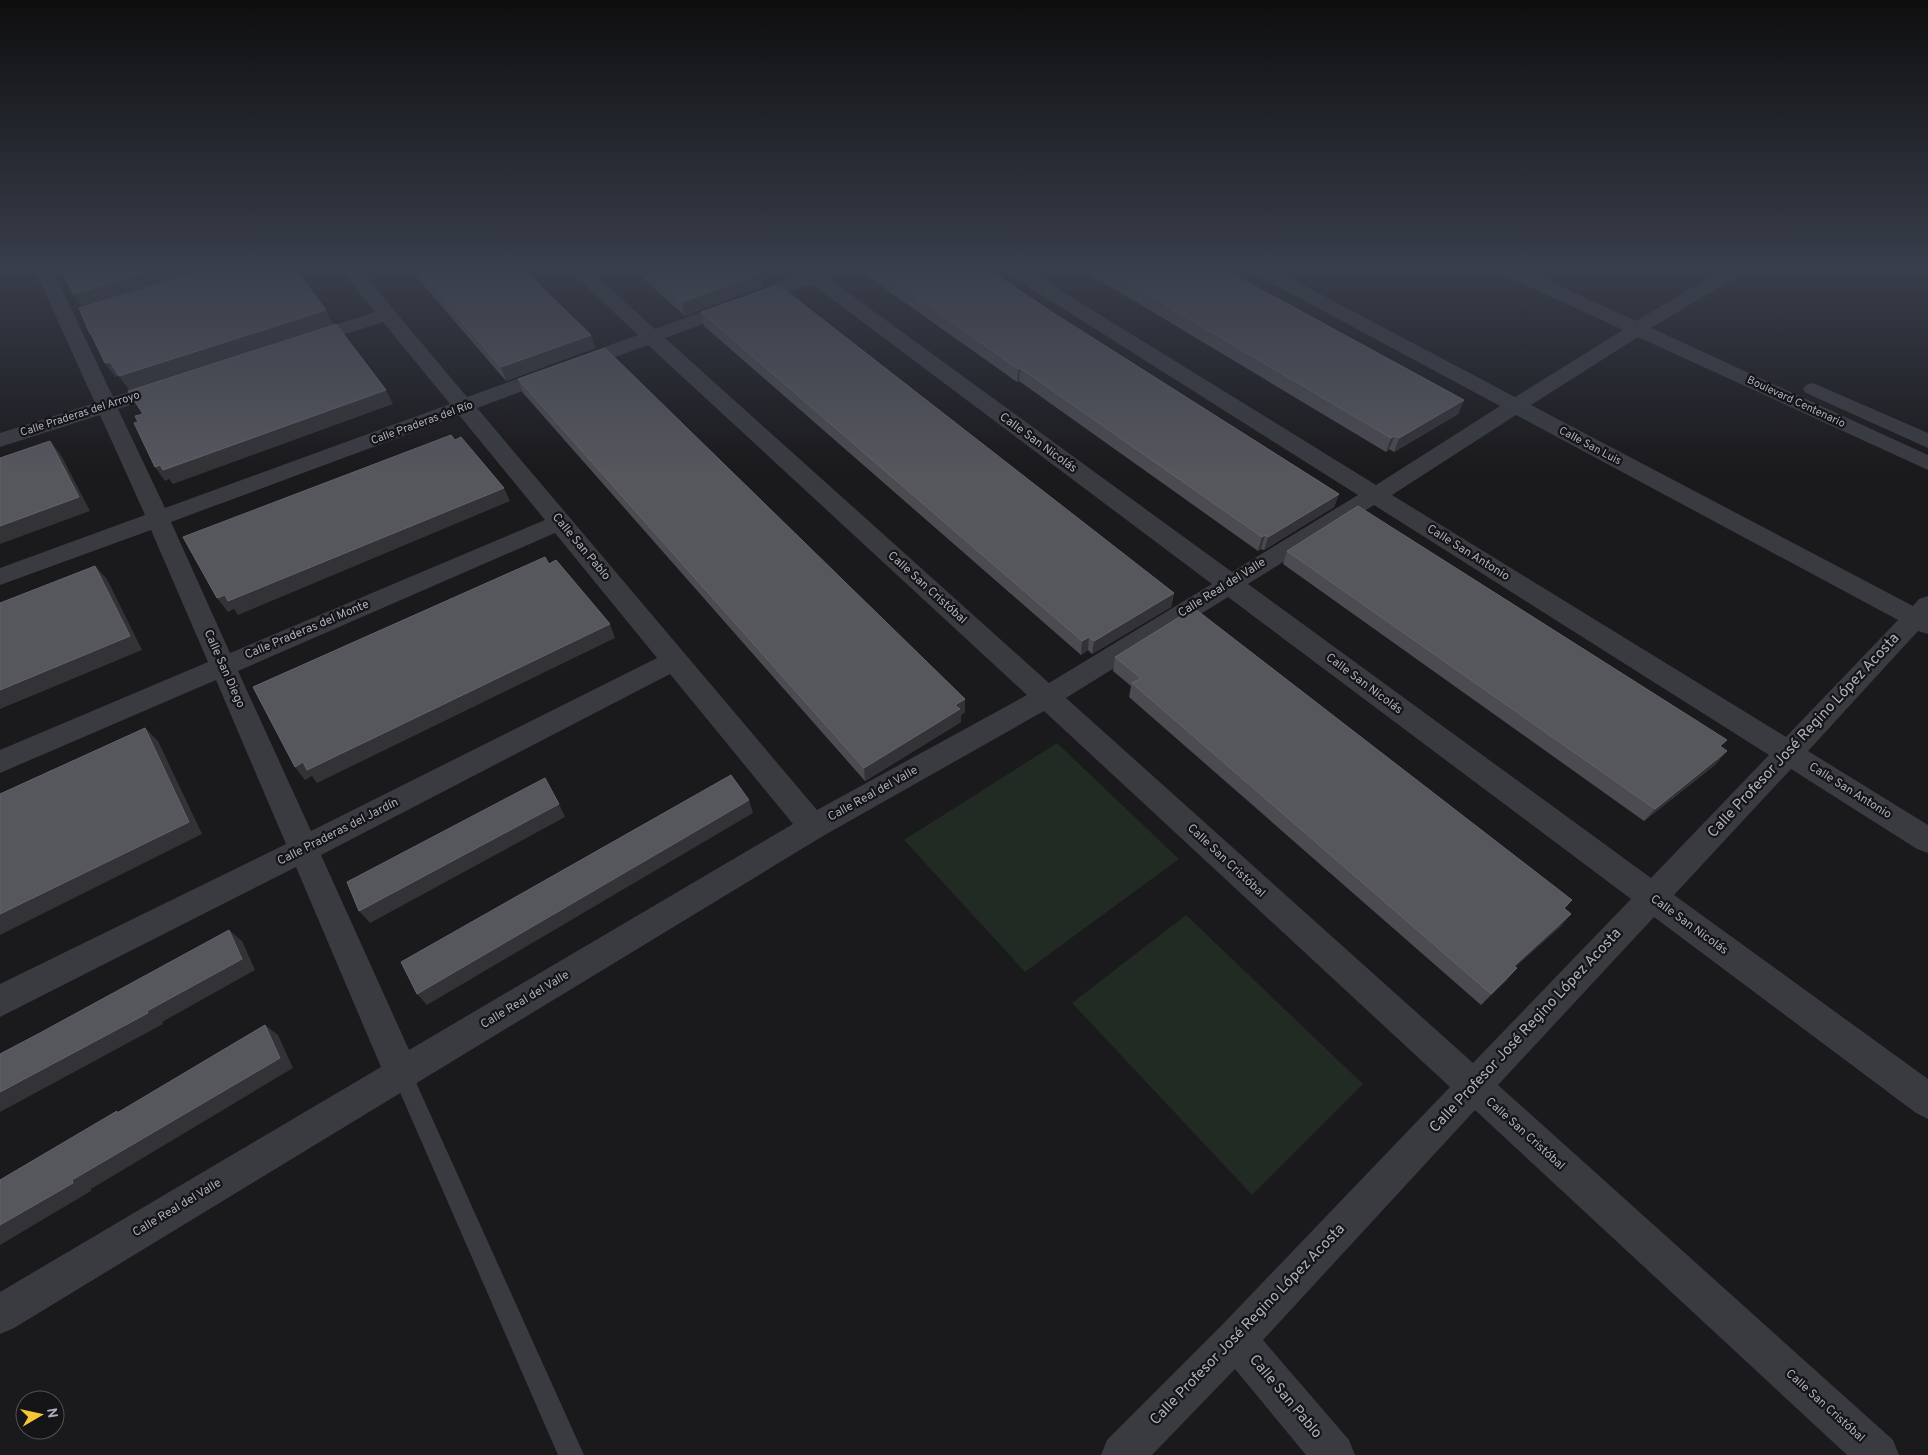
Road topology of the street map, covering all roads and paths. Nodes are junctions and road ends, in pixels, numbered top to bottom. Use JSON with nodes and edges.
{"nodes":[{"id":1,"x":81,"y":334,"type":"edge"},
{"id":2,"x":328,"y":334,"type":"edge"},
{"id":3,"x":404,"y":334,"type":"edge"},
{"id":4,"x":648,"y":334,"type":"edge"},
{"id":5,"x":662,"y":334,"type":"edge"},
{"id":6,"x":891,"y":334,"type":"edge"},
{"id":7,"x":1117,"y":334,"type":"edge"},
{"id":8,"x":1380,"y":334,"type":"edge"},
{"id":9,"x":1630,"y":334,"type":"edge"},
{"id":10,"x":1666,"y":334,"type":"edge"},
{"id":11,"x":1670,"y":334,"type":"edge"},
{"id":12,"x":652,"y":338,"type":"junction"},
{"id":13,"x":285,"y":348,"type":"edge"},
{"id":14,"x":181,"y":382,"type":"edge"},
{"id":15,"x":106,"y":406,"type":"junction"},
{"id":16,"x":1514,"y":406,"type":"junction"},
{"id":17,"x":465,"y":407,"type":"junction"},
{"id":18,"x":0,"y":440,"type":"edge"},
{"id":19,"x":1928,"y":441,"type":"edge"},
{"id":20,"x":1928,"y":463,"type":"edge"},
{"id":21,"x":1375,"y":495,"type":"junction"},
{"id":22,"x":158,"y":518,"type":"junction"},
{"id":23,"x":560,"y":522,"type":"junction"},
{"id":24,"x":0,"y":577,"type":"edge"},
{"id":25,"x":1230,"y":584,"type":"junction"},
{"id":26,"x":1924,"y":616,"type":"edge"},
{"id":27,"x":675,"y":660,"type":"junction"},
{"id":28,"x":222,"y":667,"type":"junction"},
{"id":29,"x":1047,"y":697,"type":"junction"},
{"id":30,"x":1789,"y":753,"type":"junction"},
{"id":31,"x":0,"y":762,"type":"edge"},
{"id":32,"x":813,"y":827,"type":"junction"},
{"id":33,"x":1928,"y":840,"type":"edge"},
{"id":34,"x":304,"y":849,"type":"junction"},
{"id":35,"x":1652,"y":898,"type":"junction"},
{"id":36,"x":0,"y":1001,"type":"edge"},
{"id":37,"x":402,"y":1074,"type":"junction"},
{"id":38,"x":1473,"y":1087,"type":"junction"},
{"id":39,"x":1928,"y":1101,"type":"edge"},
{"id":40,"x":0,"y":1314,"type":"edge"},
{"id":41,"x":1236,"y":1339,"type":"junction"},
{"id":42,"x":571,"y":1455,"type":"edge"},
{"id":43,"x":1122,"y":1455,"type":"edge"},
{"id":44,"x":1334,"y":1455,"type":"edge"},
{"id":45,"x":1878,"y":1455,"type":"edge"}],
"edges":[{"from":1,"to":15,"type":"street","name":"Calle San Diego"},
{"from":2,"to":13,"type":"street"},
{"from":3,"to":17,"type":"street","name":"Calle San Pablo"},
{"from":4,"to":12,"type":"street","name":"Calle San Cristóbal"},
{"from":5,"to":12,"type":"street","name":"Calle Praderas del Río"},
{"from":6,"to":25,"type":"street","name":"Calle San Nicolás"},
{"from":7,"to":21,"type":"street","name":"Calle San Antonio"},
{"from":8,"to":16,"type":"street","name":"Calle San Luis"},
{"from":9,"to":16,"type":"street","name":"Calle Real del Valle"},
{"from":10,"to":20,"type":"street","name":"Boulevard Centenario"},
{"from":11,"to":19,"type":"street","name":"Boulevard Centenario"},
{"from":12,"to":17,"type":"street","name":"Calle Praderas del Río"},
{"from":12,"to":29,"type":"street","name":"Calle San Cristóbal"},
{"from":14,"to":15,"type":"street","name":"Calle Praderas del Arroyo"},
{"from":15,"to":18,"type":"street","name":"Calle Praderas del Arroyo"},
{"from":15,"to":22,"type":"street","name":"Calle San Diego"},
{"from":16,"to":21,"type":"street","name":"Calle Real del Valle"},
{"from":16,"to":26,"type":"street","name":"Calle San Luis"},
{"from":17,"to":22,"type":"street","name":"Calle Praderas del Río"},
{"from":17,"to":23,"type":"street","name":"Calle San Pablo"},
{"from":21,"to":25,"type":"street","name":"Calle Real del Valle"},
{"from":21,"to":30,"type":"street","name":"Calle San Antonio"},
{"from":22,"to":24,"type":"street","name":"Calle Praderas del Río"},
{"from":22,"to":28,"type":"street","name":"Calle San Diego"},
{"from":23,"to":27,"type":"street","name":"Calle San Pablo"},
{"from":23,"to":28,"type":"street","name":"Calle Praderas del Monte"},
{"from":25,"to":29,"type":"street","name":"Calle Real del Valle"},
{"from":25,"to":35,"type":"street","name":"Calle San Nicolás"},
{"from":26,"to":30,"type":"street","name":"Calle Profesor José Regino López Acosta"},
{"from":27,"to":32,"type":"street","name":"Calle San Pablo"},
{"from":27,"to":34,"type":"street","name":"Calle Praderas del Jardín"},
{"from":28,"to":31,"type":"street","name":"Calle Praderas del Monte"},
{"from":28,"to":34,"type":"street","name":"Calle San Diego"},
{"from":29,"to":32,"type":"street","name":"Calle Real del Valle"},
{"from":29,"to":38,"type":"street","name":"Calle San Cristóbal"},
{"from":30,"to":33,"type":"street","name":"Calle San Antonio"},
{"from":30,"to":35,"type":"street","name":"Calle Profesor José Regino López Acosta"},
{"from":32,"to":37,"type":"street","name":"Calle Real del Valle"},
{"from":34,"to":36,"type":"street","name":"Calle Praderas del Jardín"},
{"from":34,"to":37,"type":"street","name":"Calle San Diego"},
{"from":35,"to":38,"type":"street","name":"Calle Profesor José Regino López Acosta"},
{"from":35,"to":39,"type":"street","name":"Calle San Nicolás"},
{"from":37,"to":40,"type":"street","name":"Calle Real del Valle"},
{"from":37,"to":42,"type":"lane"},
{"from":38,"to":41,"type":"street","name":"Calle Profesor José Regino López Acosta"},
{"from":38,"to":45,"type":"street","name":"Calle San Cristóbal"},
{"from":41,"to":43,"type":"street","name":"Calle Profesor José Regino López Acosta"},
{"from":41,"to":44,"type":"street","name":"Calle San Pablo"}]}
